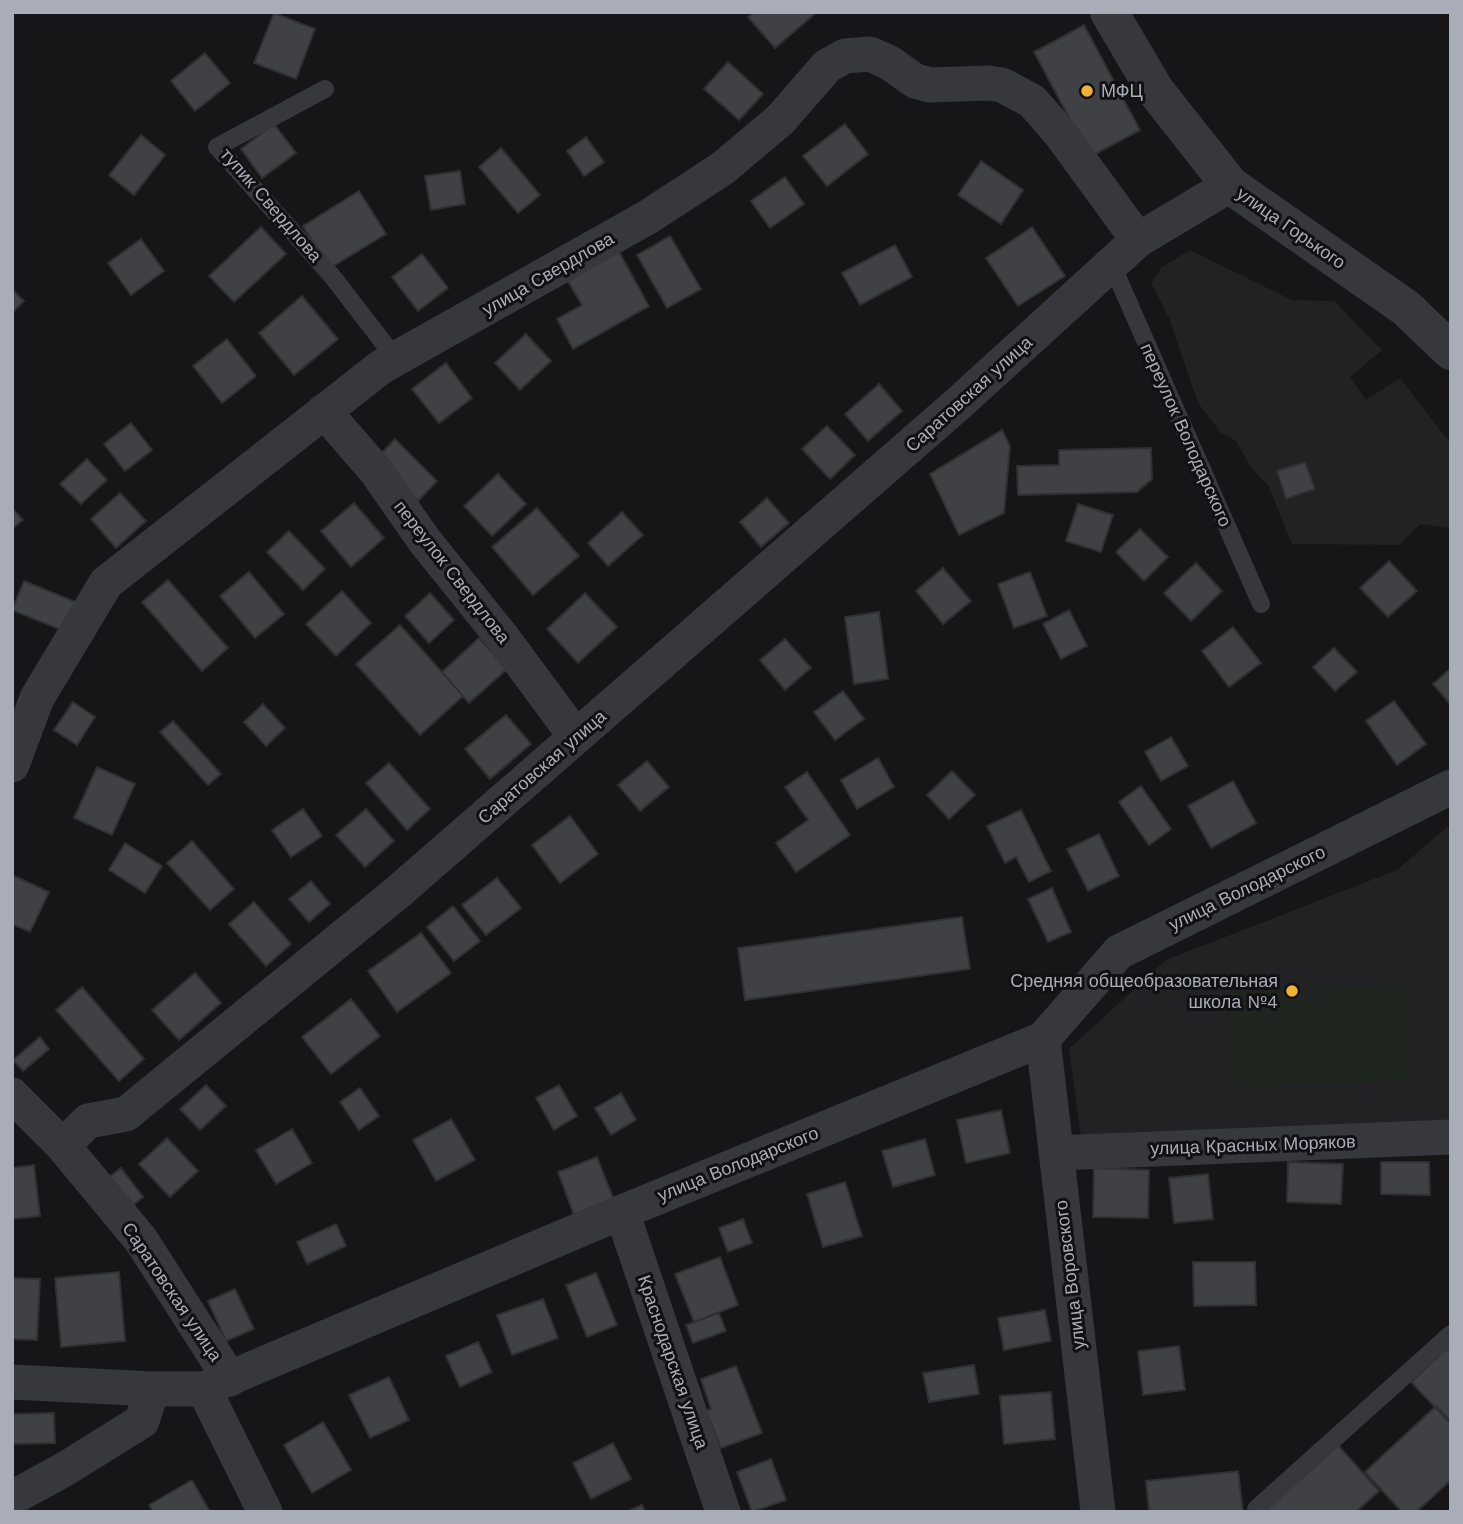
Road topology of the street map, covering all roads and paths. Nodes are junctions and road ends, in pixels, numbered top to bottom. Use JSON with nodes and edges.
{"nodes":[{"id":1,"x":1109,"y":12,"type":"edge"},
{"id":2,"x":324,"y":89,"type":"dead end"},
{"id":3,"x":1230,"y":185,"type":"junction"},
{"id":4,"x":1138,"y":240,"type":"junction"},
{"id":5,"x":1112,"y":265,"type":"junction"},
{"id":6,"x":1451,"y":351,"type":"edge"},
{"id":7,"x":396,"y":359,"type":"junction"},
{"id":8,"x":324,"y":411,"type":"junction"},
{"id":9,"x":1261,"y":604,"type":"dead end"},
{"id":10,"x":576,"y":737,"type":"junction"},
{"id":11,"x":12,"y":765,"type":"edge"},
{"id":12,"x":1451,"y":787,"type":"edge"},
{"id":13,"x":1043,"y":1038,"type":"junction"},
{"id":14,"x":12,"y":1095,"type":"edge"},
{"id":15,"x":1451,"y":1137,"type":"edge"},
{"id":16,"x":64,"y":1146,"type":"junction"},
{"id":17,"x":1056,"y":1153,"type":"junction"},
{"id":18,"x":622,"y":1212,"type":"junction"},
{"id":19,"x":1451,"y":1334,"type":"edge"},
{"id":20,"x":12,"y":1382,"type":"edge"},
{"id":21,"x":217,"y":1384,"type":"junction"},
{"id":22,"x":152,"y":1389,"type":"junction"},
{"id":23,"x":12,"y":1498,"type":"edge"},
{"id":24,"x":265,"y":1512,"type":"edge"},
{"id":25,"x":723,"y":1512,"type":"edge"},
{"id":26,"x":1098,"y":1512,"type":"edge"},
{"id":27,"x":1256,"y":1512,"type":"edge"}],
"edges":[{"from":1,"to":3,"type":"street","name":"улица Горького"},
{"from":2,"to":7,"type":"lane","name":"тупик Свердлова"},
{"from":3,"to":4,"type":"street","name":"Саратовская улица"},
{"from":3,"to":6,"type":"street","name":"улица Горького"},
{"from":4,"to":5,"type":"street","name":"Саратовская улица"},
{"from":4,"to":7,"type":"street","name":"улица Свердлова"},
{"from":5,"to":9,"type":"lane","name":"переулок Володарского"},
{"from":5,"to":10,"type":"street","name":"Саратовская улица"},
{"from":7,"to":8,"type":"street","name":"улица Свердлова"},
{"from":8,"to":10,"type":"street","name":"переулок Свердлова"},
{"from":8,"to":11,"type":"street","name":"улица Свердлова"},
{"from":10,"to":16,"type":"street","name":"Саратовская улица"},
{"from":12,"to":13,"type":"street","name":"улица Володарского"},
{"from":13,"to":17,"type":"street","name":"улица Воровского"},
{"from":13,"to":18,"type":"street","name":"улица Володарского"},
{"from":14,"to":16,"type":"street"},
{"from":15,"to":17,"type":"street","name":"улица Красных Моряков"},
{"from":16,"to":21,"type":"street","name":"Саратовская улица"},
{"from":17,"to":26,"type":"street","name":"улица Воровского"},
{"from":18,"to":21,"type":"street","name":"улица Володарского"},
{"from":18,"to":25,"type":"street","name":"Краснодарская улица"},
{"from":19,"to":27,"type":"lane"},
{"from":20,"to":22,"type":"street","name":"улица Володарского"},
{"from":21,"to":22,"type":"street","name":"улица Володарского"},
{"from":21,"to":24,"type":"street","name":"Саратовская улица"},
{"from":22,"to":23,"type":"street"}]}
